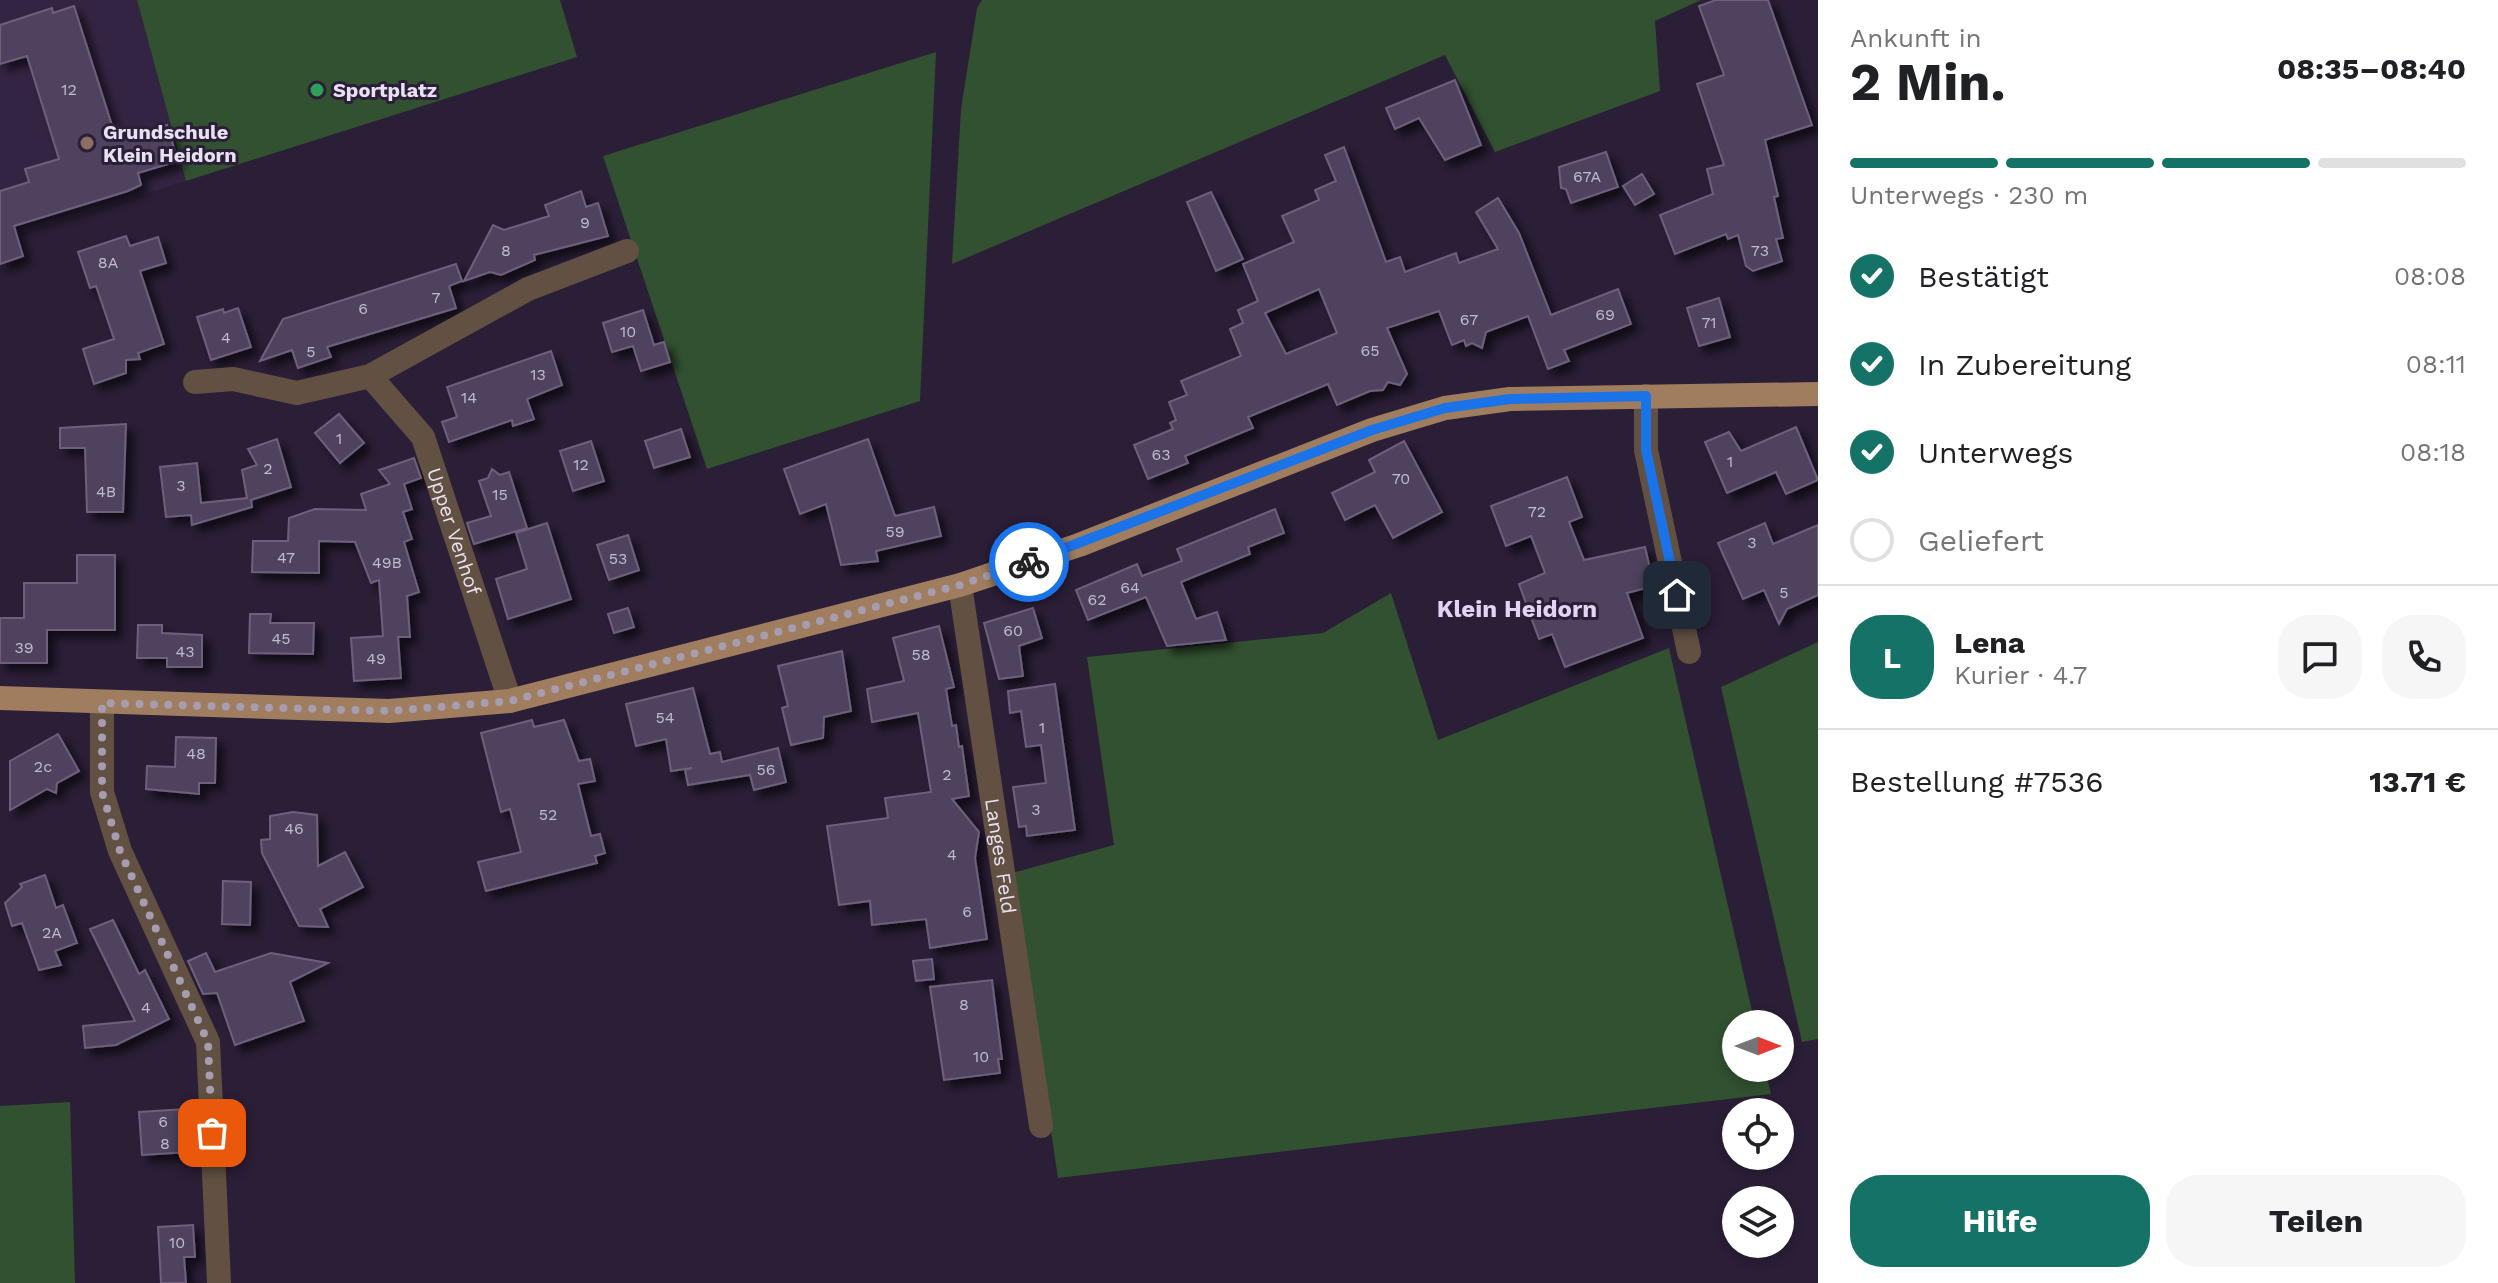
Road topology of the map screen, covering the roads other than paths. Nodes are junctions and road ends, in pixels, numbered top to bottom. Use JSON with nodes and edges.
{"nodes":[{"id":1,"x":627,"y":251,"type":"dead end"},
{"id":2,"x":370,"y":376,"type":"junction"},
{"id":3,"x":195,"y":382,"type":"dead end"},
{"id":4,"x":1818,"y":394,"type":"edge"},
{"id":5,"x":1646,"y":396,"type":"junction"},
{"id":6,"x":960,"y":585,"type":"junction"},
{"id":7,"x":1689,"y":652,"type":"dead end"},
{"id":8,"x":0,"y":698,"type":"edge"},
{"id":9,"x":510,"y":701,"type":"junction"},
{"id":10,"x":102,"y":703,"type":"junction"},
{"id":11,"x":1041,"y":1126,"type":"dead end"},
{"id":12,"x":219,"y":1283,"type":"edge"}],
"edges":[{"from":1,"to":2,"type":"street"},
{"from":2,"to":3,"type":"street"},
{"from":2,"to":9,"type":"street","name":"Upper Venhof"},
{"from":4,"to":5,"type":"main road"},
{"from":5,"to":6,"type":"main road"},
{"from":5,"to":7,"type":"street"},
{"from":6,"to":9,"type":"main road"},
{"from":6,"to":11,"type":"street","name":"Langes Feld"},
{"from":8,"to":10,"type":"main road"},
{"from":9,"to":10,"type":"main road"},
{"from":10,"to":12,"type":"street"}]}
